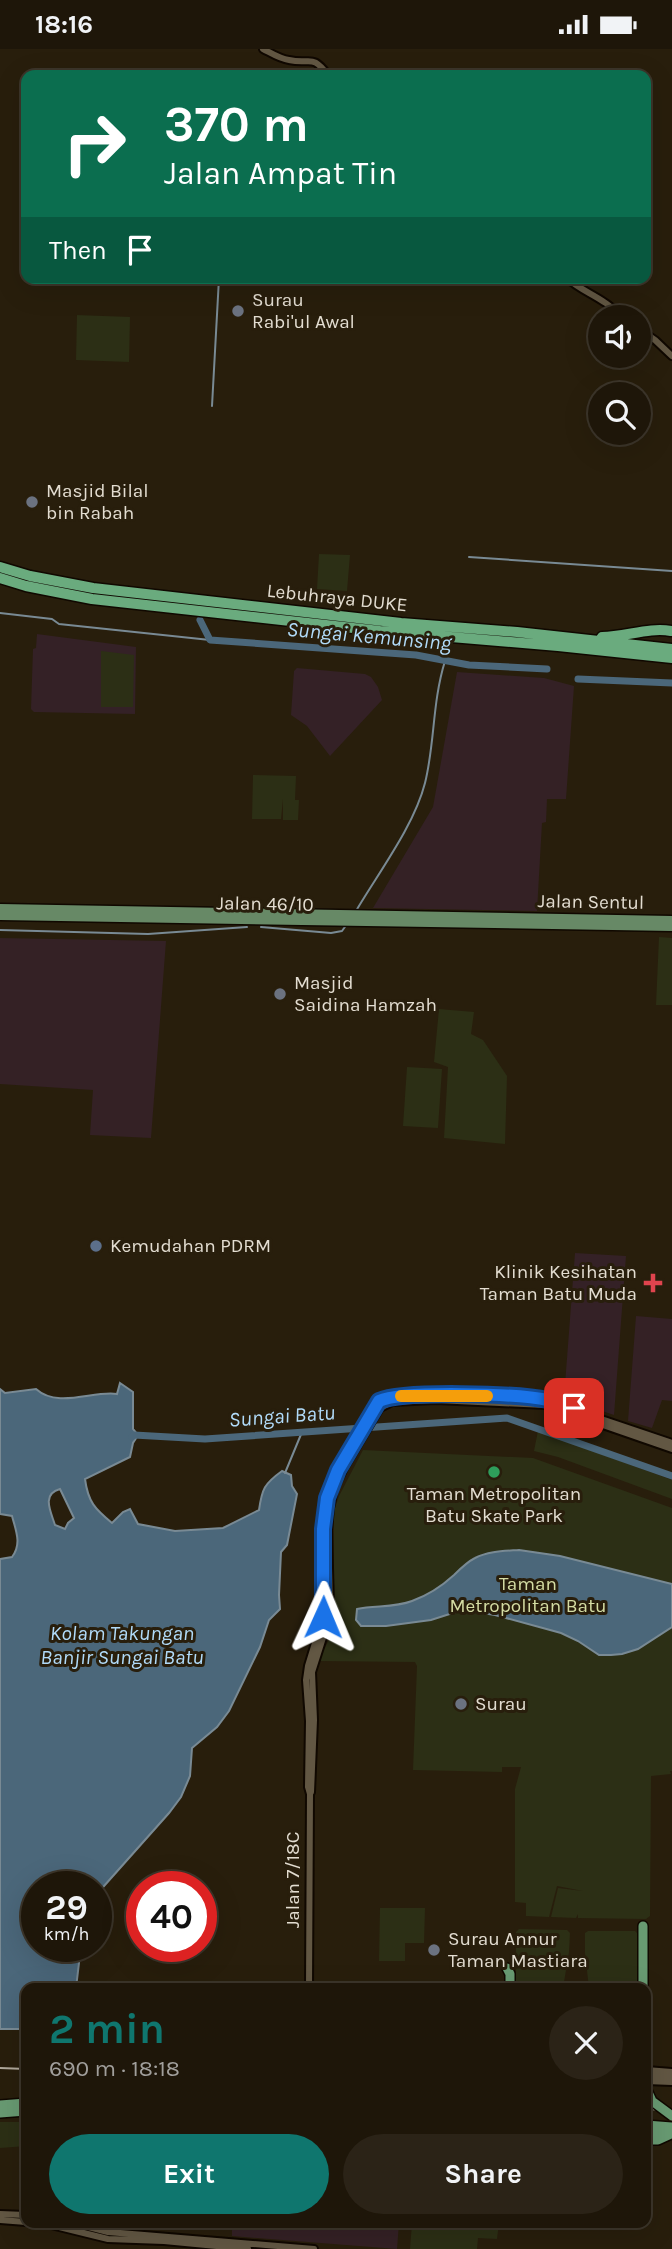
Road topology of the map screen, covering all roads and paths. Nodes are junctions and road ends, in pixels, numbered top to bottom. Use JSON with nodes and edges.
{"nodes":[{"id":1,"x":263,"y":49,"type":"edge"},
{"id":2,"x":324,"y":70,"type":"edge"},
{"id":3,"x":574,"y":284,"type":"edge"},
{"id":4,"x":608,"y":305,"type":"edge"},
{"id":5,"x":651,"y":337,"type":"edge"},
{"id":6,"x":672,"y":356,"type":"edge"},
{"id":7,"x":0,"y":567,"type":"edge"},
{"id":8,"x":0,"y":577,"type":"edge"},
{"id":9,"x":568,"y":642,"type":"junction"},
{"id":10,"x":672,"y":649,"type":"edge"},
{"id":11,"x":672,"y":658,"type":"edge"},
{"id":12,"x":672,"y":666,"type":"edge"},
{"id":13,"x":0,"y":908,"type":"edge"},
{"id":14,"x":0,"y":916,"type":"edge"},
{"id":15,"x":509,"y":916,"type":"joint"},
{"id":16,"x":343,"y":917,"type":"junction"},
{"id":17,"x":361,"y":918,"type":"junction"},
{"id":18,"x":672,"y":920,"type":"edge"},
{"id":19,"x":529,"y":924,"type":"joint"},
{"id":20,"x":672,"y":927,"type":"edge"},
{"id":21,"x":371,"y":1417,"type":"junction"},
{"id":22,"x":672,"y":1443,"type":"edge"},
{"id":23,"x":672,"y":1449,"type":"edge"},
{"id":24,"x":643,"y":1926,"type":"dead end"},
{"id":25,"x":508,"y":1971,"type":"dead end"},
{"id":26,"x":309,"y":1983,"type":"edge"},
{"id":27,"x":509,"y":1983,"type":"edge"},
{"id":28,"x":643,"y":1983,"type":"edge"},
{"id":29,"x":651,"y":2073,"type":"edge"},
{"id":30,"x":672,"y":2074,"type":"edge"},
{"id":31,"x":651,"y":2081,"type":"edge"},
{"id":32,"x":672,"y":2082,"type":"edge"},
{"id":33,"x":651,"y":2099,"type":"edge"},
{"id":34,"x":21,"y":2103,"type":"edge"},
{"id":35,"x":0,"y":2105,"type":"edge"},
{"id":36,"x":21,"y":2111,"type":"edge"},
{"id":37,"x":0,"y":2113,"type":"edge"},
{"id":38,"x":672,"y":2116,"type":"edge"},
{"id":39,"x":651,"y":2126,"type":"edge"},
{"id":40,"x":651,"y":2132,"type":"edge"},
{"id":41,"x":671,"y":2132,"type":"edge"},
{"id":42,"x":651,"y":2140,"type":"edge"},
{"id":43,"x":0,"y":2214,"type":"edge"},
{"id":44,"x":21,"y":2215,"type":"edge"},
{"id":45,"x":0,"y":2220,"type":"edge"},
{"id":46,"x":21,"y":2221,"type":"edge"},
{"id":47,"x":63,"y":2228,"type":"edge"},
{"id":48,"x":92,"y":2228,"type":"edge"},
{"id":49,"x":225,"y":2244,"type":"junction"},
{"id":50,"x":248,"y":2249,"type":"edge"},
{"id":51,"x":314,"y":2249,"type":"edge"}],
"edges":[{"from":1,"to":2,"type":"street"},
{"from":3,"to":4,"type":"street"},
{"from":5,"to":6,"type":"street"},
{"from":7,"to":9,"type":"highway","name":"Lebuhraya DUKE"},
{"from":8,"to":9,"type":"highway","name":"Lebuhraya DUKE"},
{"from":9,"to":10,"type":"highway","name":"Lebuhraya DUKE"},
{"from":9,"to":10,"type":"highway"},
{"from":9,"to":11,"type":"highway","name":"Lebuhraya DUKE"},
{"from":9,"to":12,"type":"highway"},
{"from":13,"to":16,"type":"main road","name":"Jalan 46/10"},
{"from":14,"to":16,"type":"main road","name":"Jalan 46/10"},
{"from":15,"to":17,"type":"main road","name":"Jalan 46/10"},
{"from":15,"to":18,"type":"main road","name":"Jalan Sentul"},
{"from":16,"to":17,"type":"main road","name":"Jalan 46/10"},
{"from":17,"to":19,"type":"main road","name":"Jalan 46/10"},
{"from":19,"to":20,"type":"main road","name":"Jalan Sentul"},
{"from":21,"to":22,"type":"street"},
{"from":21,"to":23,"type":"street"},
{"from":21,"to":26,"type":"street","name":"Jalan 7/18C"},
{"from":24,"to":28,"type":"highway"},
{"from":25,"to":27,"type":"highway"},
{"from":29,"to":30,"type":"street"},
{"from":31,"to":32,"type":"street"},
{"from":33,"to":38,"type":"highway","bridge":true},
{"from":34,"to":35,"type":"highway"},
{"from":36,"to":37,"type":"highway"},
{"from":39,"to":41,"type":"highway"},
{"from":40,"to":41,"type":"highway"},
{"from":41,"to":42,"type":"highway"},
{"from":43,"to":44,"type":"street"},
{"from":45,"to":46,"type":"street"},
{"from":47,"to":49,"type":"street"},
{"from":48,"to":49,"type":"street"},
{"from":49,"to":50,"type":"street"},
{"from":49,"to":51,"type":"street"}]}
